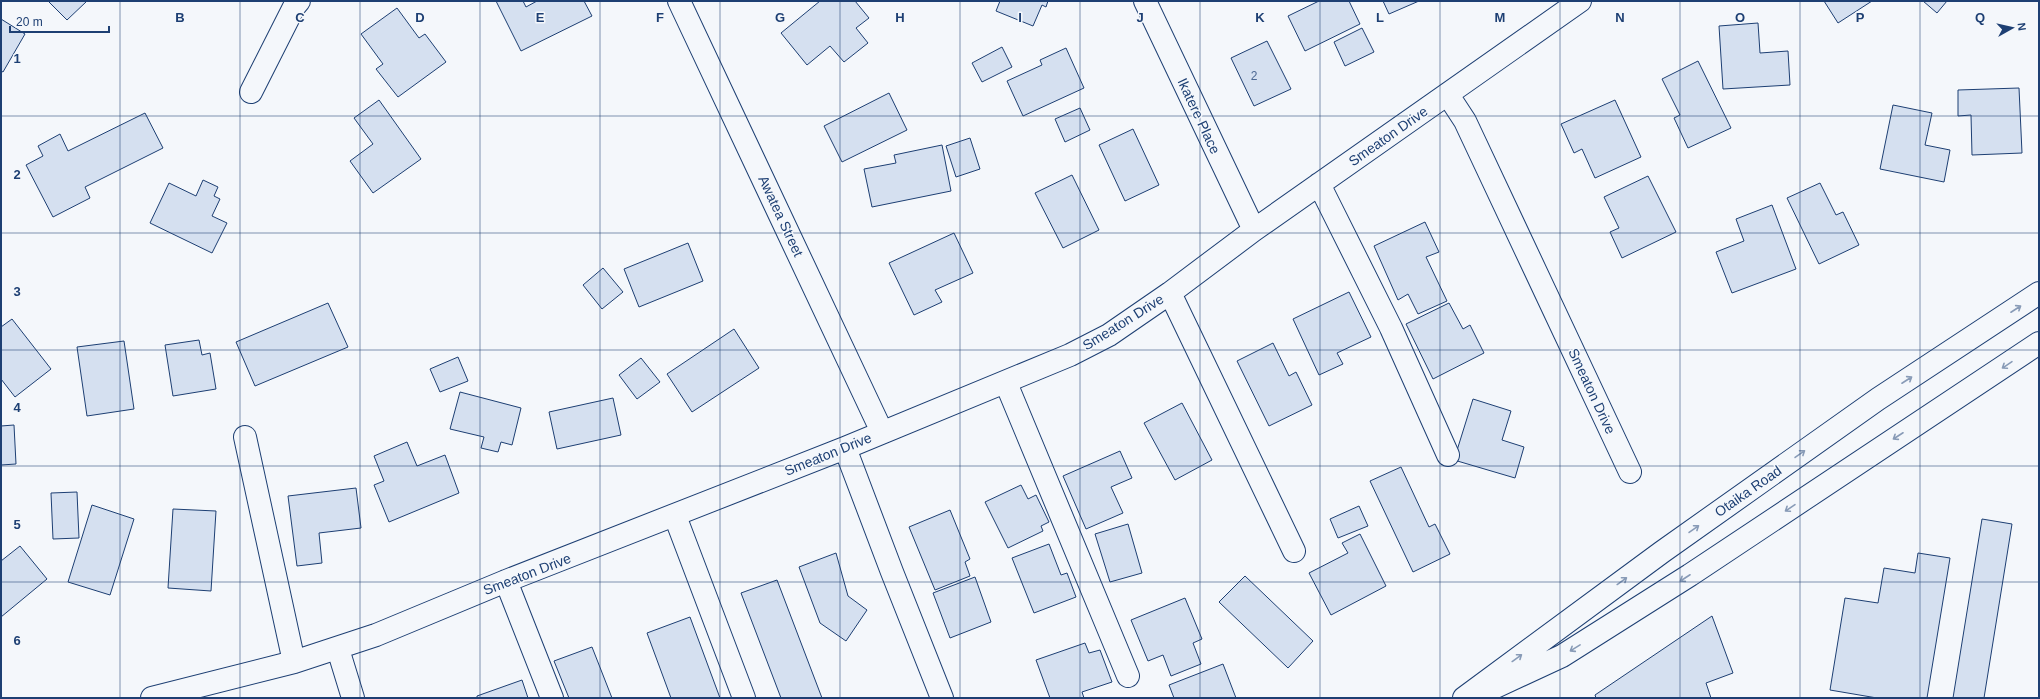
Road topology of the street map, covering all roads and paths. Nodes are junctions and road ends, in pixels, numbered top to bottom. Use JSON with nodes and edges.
{"nodes":[{"id":1,"x":300,"y":1,"type":"edge"},
{"id":2,"x":679,"y":1,"type":"edge"},
{"id":3,"x":1145,"y":1,"type":"edge"},
{"id":4,"x":1580,"y":1,"type":"edge"},
{"id":5,"x":251,"y":92,"type":"dead end"},
{"id":6,"x":1448,"y":95,"type":"junction"},
{"id":7,"x":1319,"y":184,"type":"junction"},
{"id":8,"x":1254,"y":230,"type":"junction"},
{"id":9,"x":1170,"y":292,"type":"junction"},
{"id":10,"x":2039,"y":293,"type":"edge"},
{"id":11,"x":2039,"y":343,"type":"edge"},
{"id":12,"x":1006,"y":383,"type":"junction"},
{"id":13,"x":882,"y":432,"type":"junction"},
{"id":14,"x":245,"y":437,"type":"dead end"},
{"id":15,"x":845,"y":448,"type":"junction"},
{"id":16,"x":1448,"y":454,"type":"dead end"},
{"id":17,"x":1630,"y":472,"type":"dead end"},
{"id":18,"x":675,"y":516,"type":"junction"},
{"id":19,"x":1294,"y":551,"type":"dead end"},
{"id":20,"x":506,"y":581,"type":"junction"},
{"id":21,"x":338,"y":649,"type":"junction"},
{"id":22,"x":294,"y":662,"type":"junction"},
{"id":23,"x":1128,"y":676,"type":"dead end"},
{"id":24,"x":152,"y":698,"type":"edge"},
{"id":25,"x":354,"y":698,"type":"edge"},
{"id":26,"x":552,"y":698,"type":"edge"},
{"id":27,"x":744,"y":698,"type":"edge"},
{"id":28,"x":942,"y":698,"type":"edge"},
{"id":29,"x":1464,"y":698,"type":"edge"},
{"id":30,"x":1473,"y":698,"type":"edge"}],
"edges":[{"from":1,"to":5,"type":"main road"},
{"from":2,"to":13,"type":"main road","name":"Awatea Street"},
{"from":3,"to":8,"type":"main road","name":"Ikatere Place"},
{"from":4,"to":6,"type":"main road","name":"Smeaton Drive"},
{"from":6,"to":7,"type":"main road","name":"Smeaton Drive"},
{"from":6,"to":17,"type":"main road","name":"Smeaton Drive"},
{"from":7,"to":8,"type":"main road","name":"Smeaton Drive"},
{"from":7,"to":16,"type":"main road"},
{"from":8,"to":9,"type":"main road","name":"Smeaton Drive"},
{"from":9,"to":12,"type":"main road","name":"Smeaton Drive"},
{"from":9,"to":19,"type":"main road"},
{"from":29,"to":10,"type":"main road","name":"Otaika Road","one_way":true},
{"from":11,"to":30,"type":"main road","one_way":true},
{"from":12,"to":13,"type":"main road","name":"Smeaton Drive"},
{"from":12,"to":23,"type":"main road"},
{"from":13,"to":15,"type":"main road","name":"Smeaton Drive"},
{"from":14,"to":22,"type":"main road"},
{"from":15,"to":18,"type":"main road","name":"Smeaton Drive"},
{"from":15,"to":28,"type":"main road"},
{"from":18,"to":20,"type":"main road","name":"Smeaton Drive"},
{"from":18,"to":27,"type":"main road"},
{"from":20,"to":21,"type":"main road","name":"Smeaton Drive"},
{"from":20,"to":26,"type":"main road"},
{"from":21,"to":22,"type":"main road","name":"Smeaton Drive"},
{"from":21,"to":25,"type":"main road"},
{"from":22,"to":24,"type":"main road","name":"Smeaton Drive"}]}
